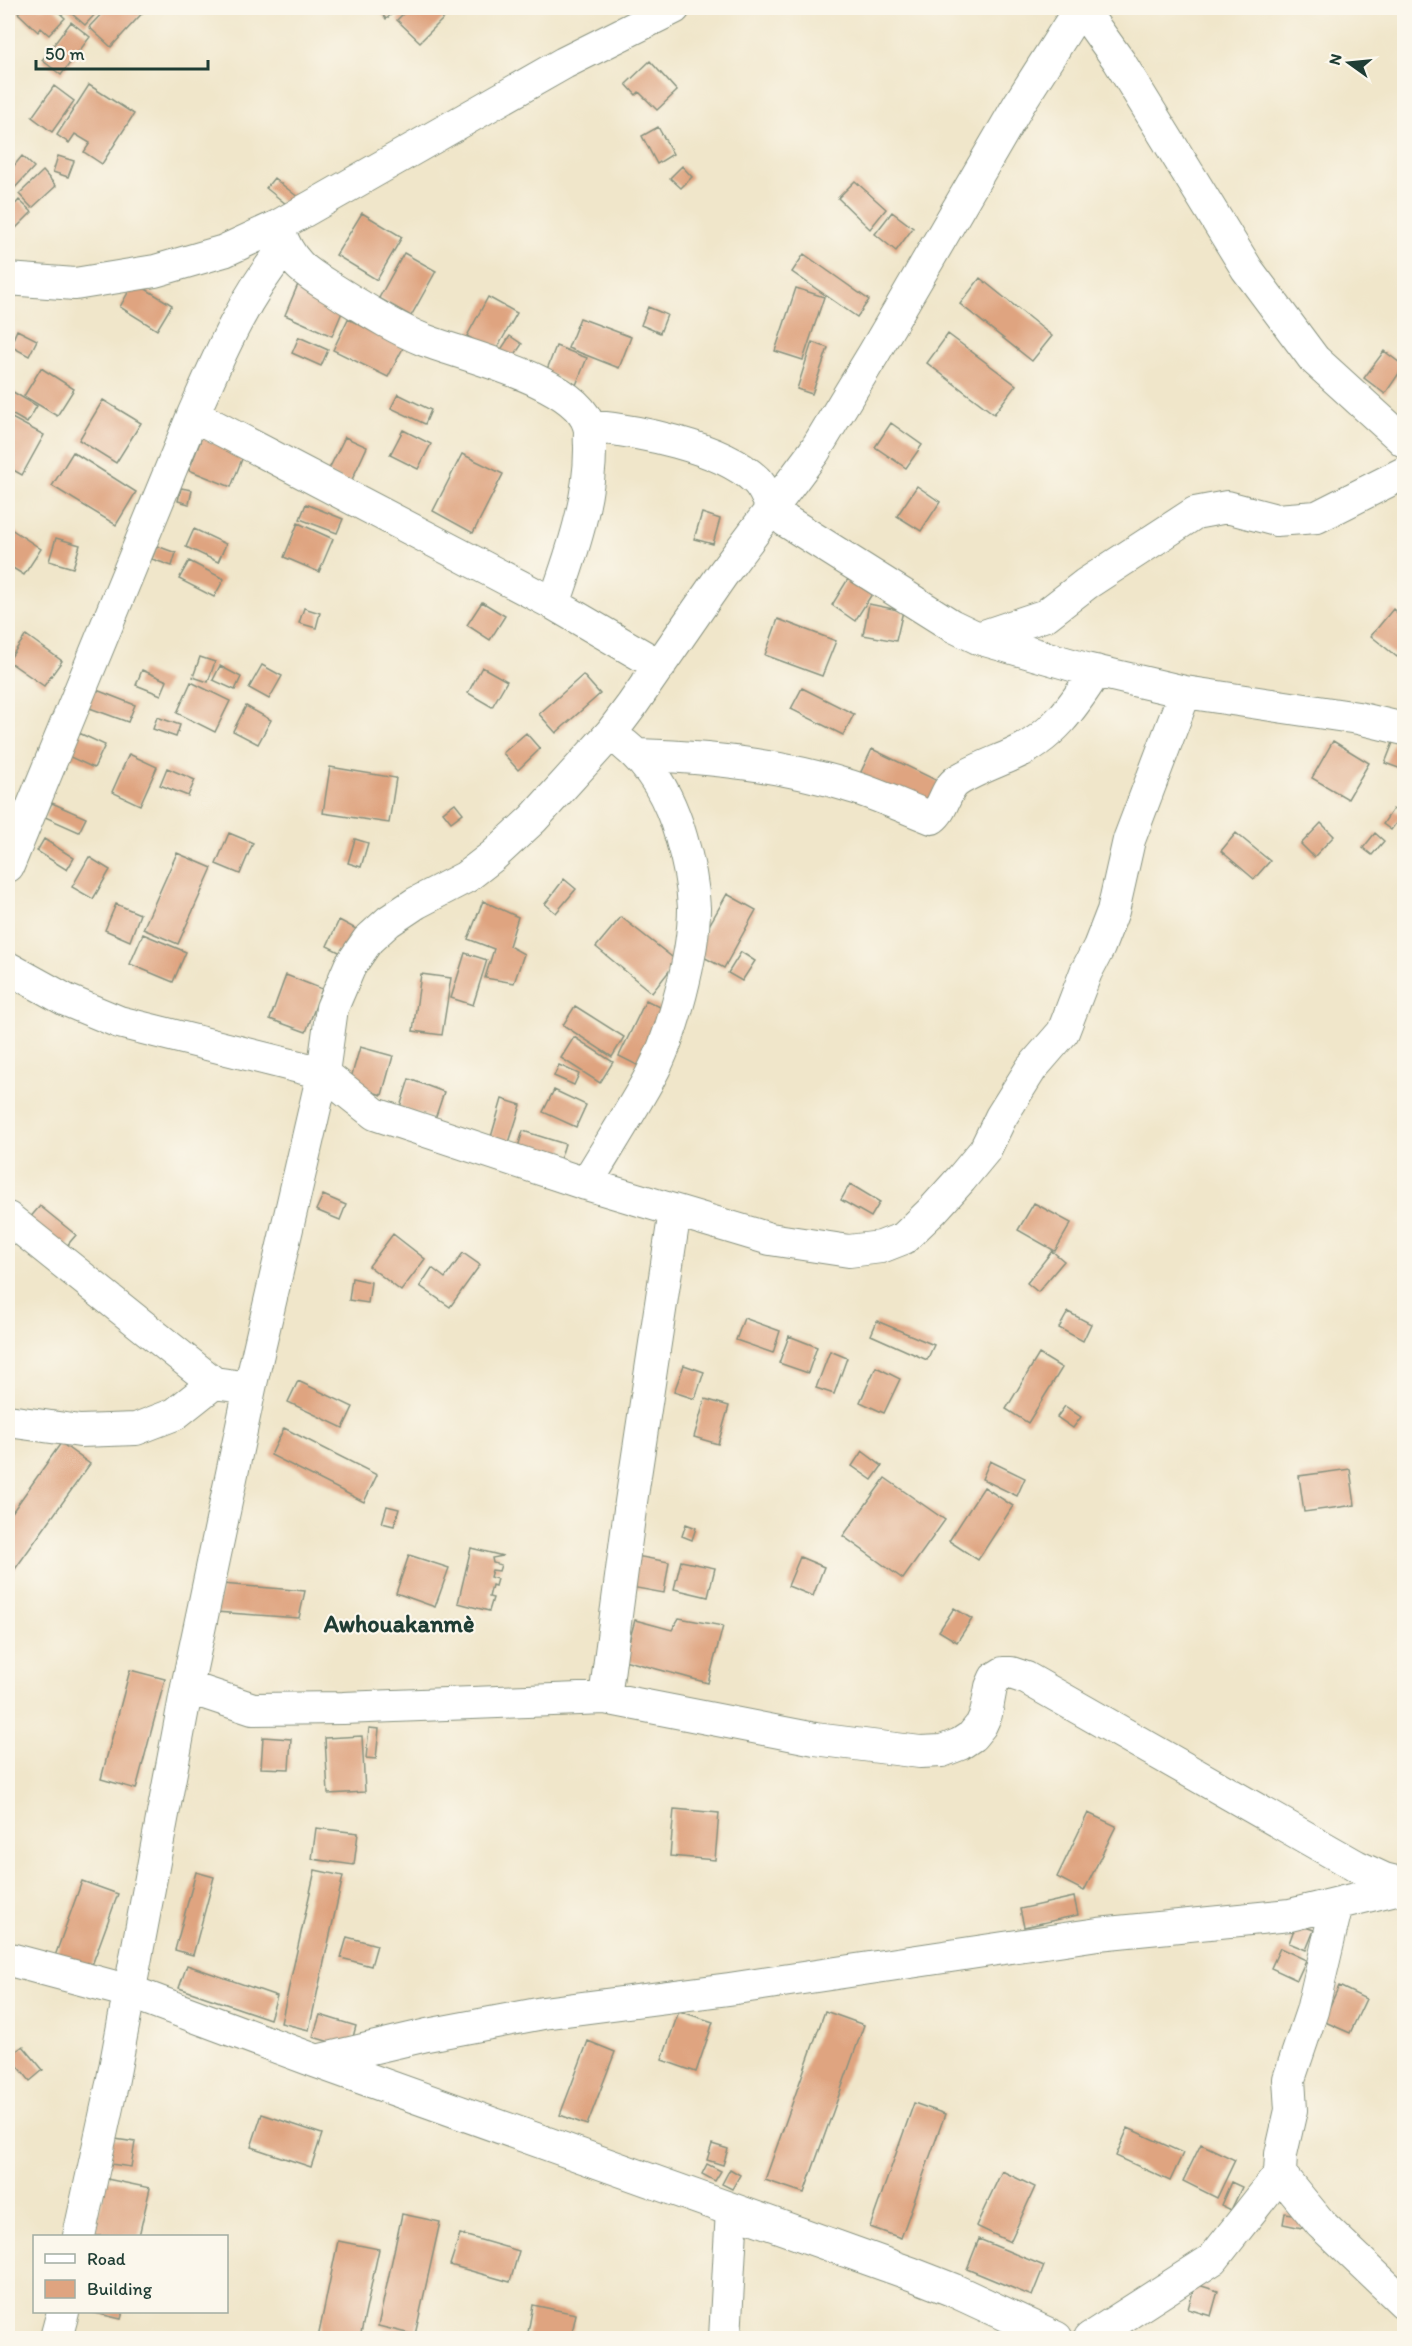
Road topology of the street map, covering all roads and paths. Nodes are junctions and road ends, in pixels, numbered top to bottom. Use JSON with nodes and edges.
{"nodes":[{"id":1,"x":674,"y":8,"type":"edge"},
{"id":2,"x":1080,"y":8,"type":"edge"},
{"id":3,"x":282,"y":237,"type":"junction"},
{"id":4,"x":8,"y":279,"type":"edge"},
{"id":5,"x":193,"y":415,"type":"junction"},
{"id":6,"x":589,"y":426,"type":"junction"},
{"id":7,"x":1404,"y":441,"type":"edge"},
{"id":8,"x":1404,"y":473,"type":"edge"},
{"id":9,"x":772,"y":507,"type":"junction"},
{"id":10,"x":554,"y":604,"type":"junction"},
{"id":11,"x":978,"y":638,"type":"junction"},
{"id":12,"x":660,"y":666,"type":"junction"},
{"id":13,"x":1096,"y":671,"type":"junction"},
{"id":14,"x":1185,"y":692,"type":"junction"},
{"id":15,"x":1404,"y":729,"type":"edge"},
{"id":16,"x":611,"y":733,"type":"junction"},
{"id":17,"x":638,"y":755,"type":"junction"},
{"id":18,"x":8,"y":866,"type":"edge"},
{"id":19,"x":8,"y":968,"type":"edge"},
{"id":20,"x":323,"y":1073,"type":"junction"},
{"id":21,"x":586,"y":1184,"type":"junction"},
{"id":22,"x":675,"y":1211,"type":"junction"},
{"id":23,"x":8,"y":1218,"type":"edge"},
{"id":24,"x":214,"y":1383,"type":"junction"},
{"id":25,"x":250,"y":1388,"type":"junction"},
{"id":26,"x":8,"y":1421,"type":"edge"},
{"id":27,"x":187,"y":1687,"type":"junction"},
{"id":28,"x":604,"y":1698,"type":"junction"},
{"id":29,"x":1404,"y":1885,"type":"edge"},
{"id":30,"x":1337,"y":1904,"type":"junction"},
{"id":31,"x":8,"y":1959,"type":"edge"},
{"id":32,"x":129,"y":1991,"type":"junction"},
{"id":33,"x":316,"y":2061,"type":"junction"},
{"id":34,"x":1280,"y":2174,"type":"junction"},
{"id":35,"x":732,"y":2210,"type":"junction"},
{"id":36,"x":79,"y":2235,"type":"edge"},
{"id":37,"x":1404,"y":2303,"type":"edge"},
{"id":38,"x":63,"y":2313,"type":"edge"},
{"id":39,"x":56,"y":2338,"type":"edge"},
{"id":40,"x":725,"y":2338,"type":"edge"},
{"id":41,"x":1056,"y":2338,"type":"edge"},
{"id":42,"x":1090,"y":2338,"type":"edge"}],
"edges":[{"from":1,"to":3,"type":"street"},
{"from":2,"to":7,"type":"street"},
{"from":2,"to":9,"type":"street"},
{"from":3,"to":4,"type":"street"},
{"from":3,"to":5,"type":"street"},
{"from":3,"to":6,"type":"street"},
{"from":5,"to":10,"type":"street"},
{"from":5,"to":18,"type":"street"},
{"from":6,"to":9,"type":"street"},
{"from":6,"to":10,"type":"street"},
{"from":8,"to":11,"type":"street"},
{"from":9,"to":11,"type":"street"},
{"from":9,"to":12,"type":"street"},
{"from":10,"to":12,"type":"street"},
{"from":11,"to":13,"type":"street"},
{"from":12,"to":16,"type":"street"},
{"from":13,"to":14,"type":"street"},
{"from":13,"to":17,"type":"street"},
{"from":14,"to":15,"type":"street"},
{"from":14,"to":22,"type":"street"},
{"from":16,"to":17,"type":"street"},
{"from":16,"to":20,"type":"street"},
{"from":17,"to":21,"type":"street"},
{"from":19,"to":20,"type":"street"},
{"from":20,"to":21,"type":"street"},
{"from":20,"to":25,"type":"street"},
{"from":21,"to":22,"type":"street"},
{"from":22,"to":28,"type":"street"},
{"from":23,"to":24,"type":"street"},
{"from":24,"to":25,"type":"street"},
{"from":24,"to":26,"type":"street"},
{"from":25,"to":27,"type":"street"},
{"from":27,"to":28,"type":"street"},
{"from":27,"to":32,"type":"street"},
{"from":28,"to":29,"type":"street"},
{"from":29,"to":30,"type":"street"},
{"from":30,"to":33,"type":"street"},
{"from":30,"to":34,"type":"street"},
{"from":31,"to":32,"type":"main road"},
{"from":32,"to":33,"type":"main road"},
{"from":32,"to":36,"type":"street"},
{"from":33,"to":35,"type":"main road"},
{"from":34,"to":37,"type":"street"},
{"from":34,"to":42,"type":"street"},
{"from":35,"to":40,"type":"street"},
{"from":35,"to":41,"type":"main road"},
{"from":38,"to":39,"type":"street"}]}
